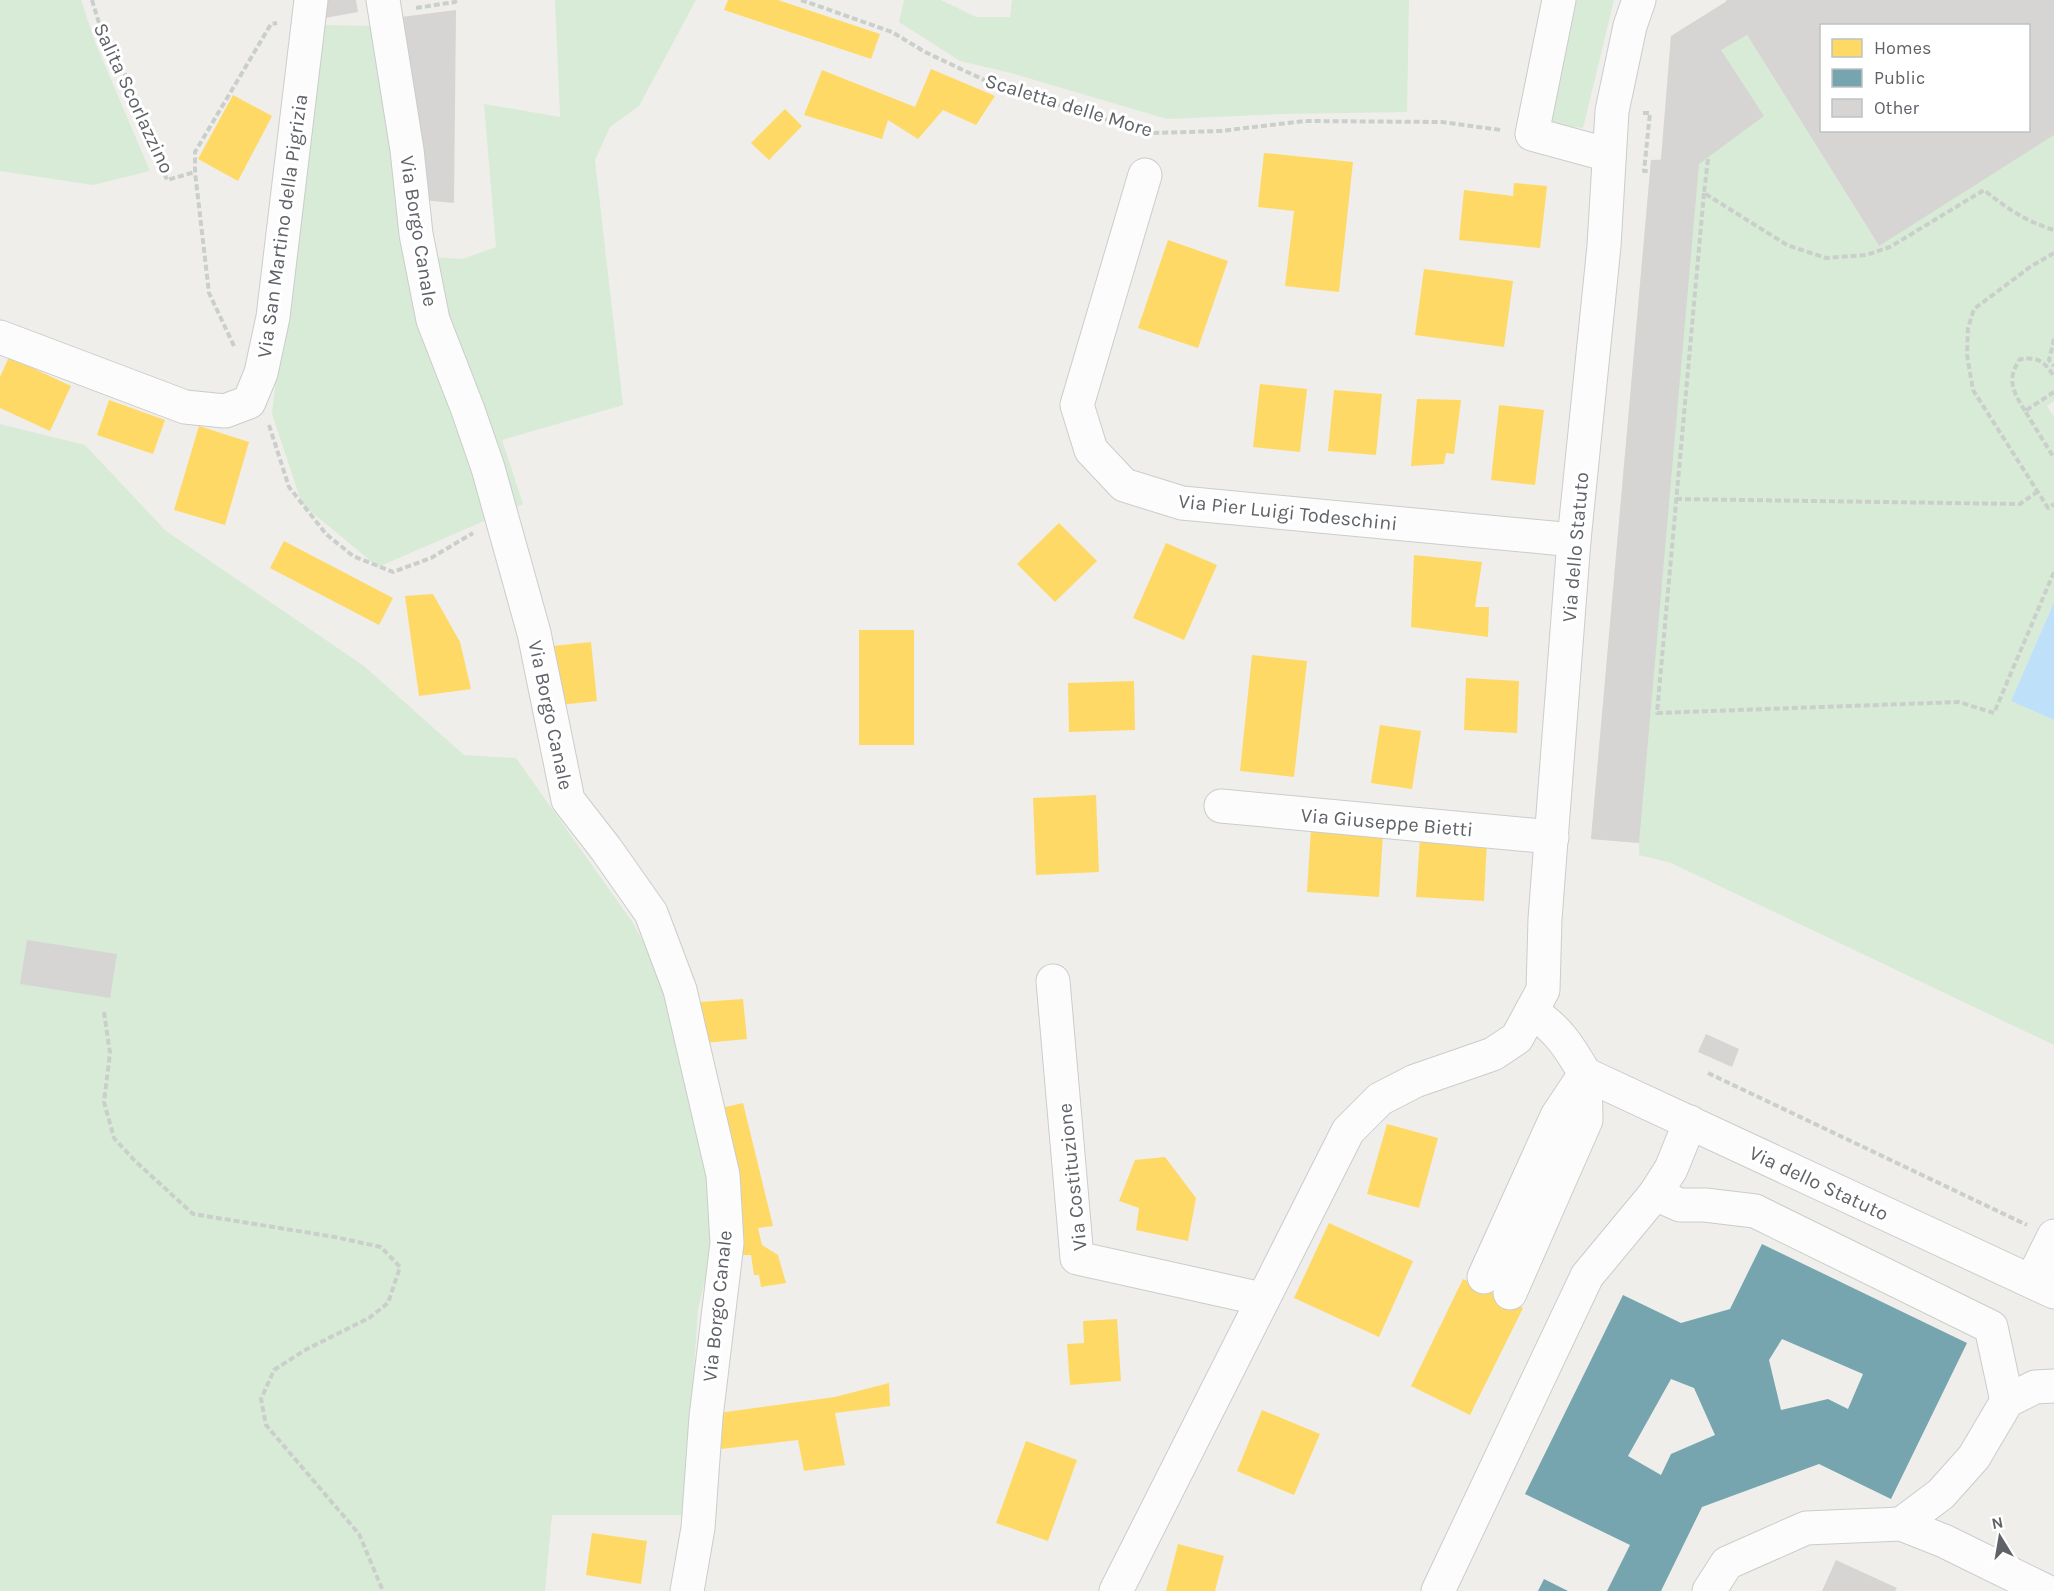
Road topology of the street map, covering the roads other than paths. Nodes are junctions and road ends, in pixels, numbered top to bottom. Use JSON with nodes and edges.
{"nodes":[{"id":1,"x":1559,"y":0,"type":"edge"},
{"id":2,"x":1639,"y":0,"type":"edge"},
{"id":3,"x":384,"y":6,"type":"edge"},
{"id":4,"x":310,"y":7,"type":"edge"},
{"id":5,"x":1609,"y":155,"type":"junction"},
{"id":6,"x":1146,"y":175,"type":"dead end"},
{"id":7,"x":0,"y":337,"type":"edge"},
{"id":8,"x":1574,"y":540,"type":"junction"},
{"id":9,"x":1221,"y":806,"type":"dead end"},
{"id":10,"x":1552,"y":837,"type":"junction"},
{"id":11,"x":1053,"y":981,"type":"dead end"},
{"id":12,"x":1532,"y":1012,"type":"junction"},
{"id":13,"x":1585,"y":1074,"type":"junction"},
{"id":14,"x":1690,"y":1122,"type":"junction"},
{"id":15,"x":1655,"y":1194,"type":"junction"},
{"id":16,"x":2054,"y":1237,"type":"edge"},
{"id":17,"x":1497,"y":1285,"type":"dead end"},
{"id":18,"x":2043,"y":1286,"type":"edge"},
{"id":19,"x":1262,"y":1299,"type":"junction"},
{"id":20,"x":2054,"y":1386,"type":"edge"},
{"id":21,"x":2007,"y":1401,"type":"junction"},
{"id":22,"x":1901,"y":1524,"type":"junction"},
{"id":23,"x":687,"y":1591,"type":"edge"},
{"id":24,"x":1116,"y":1591,"type":"edge"},
{"id":25,"x":1438,"y":1591,"type":"edge"},
{"id":26,"x":1709,"y":1591,"type":"edge"},
{"id":27,"x":2046,"y":1591,"type":"edge"}],
"edges":[{"from":1,"to":5,"type":"street"},
{"from":2,"to":5,"type":"street","name":"Via dello Statuto"},
{"from":3,"to":23,"type":"street","name":"Via Borgo Canale"},
{"from":4,"to":7,"type":"street","name":"Via San Martino della Pigrizia"},
{"from":5,"to":8,"type":"street","name":"Via dello Statuto"},
{"from":6,"to":8,"type":"street","name":"Via Pier Luigi Todeschini"},
{"from":8,"to":10,"type":"street","name":"Via dello Statuto"},
{"from":9,"to":10,"type":"street","name":"Via Giuseppe Bietti"},
{"from":10,"to":12,"type":"street","name":"Via dello Statuto"},
{"from":11,"to":19,"type":"street","name":"Via Costituzione"},
{"from":12,"to":13,"type":"street"},
{"from":12,"to":19,"type":"street"},
{"from":13,"to":14,"type":"street","name":"Via dello Statuto"},
{"from":13,"to":17,"type":"street"},
{"from":14,"to":15,"type":"street"},
{"from":14,"to":18,"type":"street","name":"Via dello Statuto"},
{"from":15,"to":21,"type":"street"},
{"from":15,"to":25,"type":"street"},
{"from":16,"to":18,"type":"street"},
{"from":19,"to":24,"type":"street"},
{"from":20,"to":21,"type":"street"},
{"from":21,"to":22,"type":"street"},
{"from":22,"to":26,"type":"street"},
{"from":22,"to":27,"type":"street"}]}
